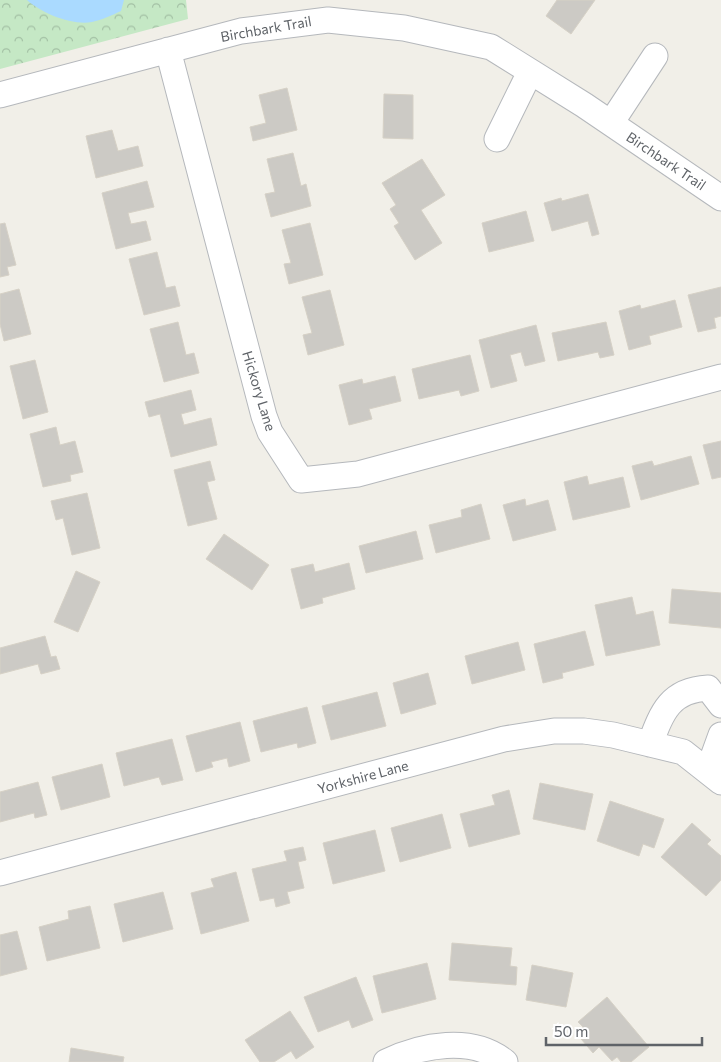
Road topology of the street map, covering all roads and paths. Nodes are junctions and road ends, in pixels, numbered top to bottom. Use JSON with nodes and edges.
{"nodes":[{"id":1,"x":328,"y":10,"type":"edge"},
{"id":2,"x":168,"y":50,"type":"junction"},
{"id":3,"x":655,"y":56,"type":"dead end"},
{"id":4,"x":530,"y":72,"type":"junction"},
{"id":5,"x":0,"y":95,"type":"edge"},
{"id":6,"x":611,"y":124,"type":"junction"},
{"id":7,"x":497,"y":139,"type":"dead end"},
{"id":8,"x":721,"y":198,"type":"edge"},
{"id":9,"x":721,"y":377,"type":"edge"},
{"id":10,"x":721,"y":704,"type":"edge"},
{"id":11,"x":721,"y":735,"type":"edge"},
{"id":12,"x":650,"y":744,"type":"junction"},
{"id":13,"x":714,"y":777,"type":"edge"},
{"id":14,"x":0,"y":873,"type":"edge"},
{"id":15,"x":386,"y":1062,"type":"edge"},
{"id":16,"x":505,"y":1062,"type":"edge"}],
"edges":[{"from":1,"to":2,"type":"street","name":"Birchbark Trail"},
{"from":1,"to":4,"type":"street","name":"Birchbark Trail"},
{"from":2,"to":5,"type":"street","name":"Birchbark Trail"},
{"from":2,"to":9,"type":"street","name":"Hickory Lane"},
{"from":3,"to":6,"type":"street","name":"Birchbark Trail"},
{"from":4,"to":6,"type":"street","name":"Birchbark Trail"},
{"from":4,"to":7,"type":"street"},
{"from":6,"to":8,"type":"street","name":"Birchbark Trail"},
{"from":10,"to":12,"type":"street"},
{"from":11,"to":13,"type":"street"},
{"from":12,"to":13,"type":"street","name":"Yorkshire Lane"},
{"from":12,"to":14,"type":"street","name":"Yorkshire Lane"},
{"from":15,"to":16,"type":"street"}]}
